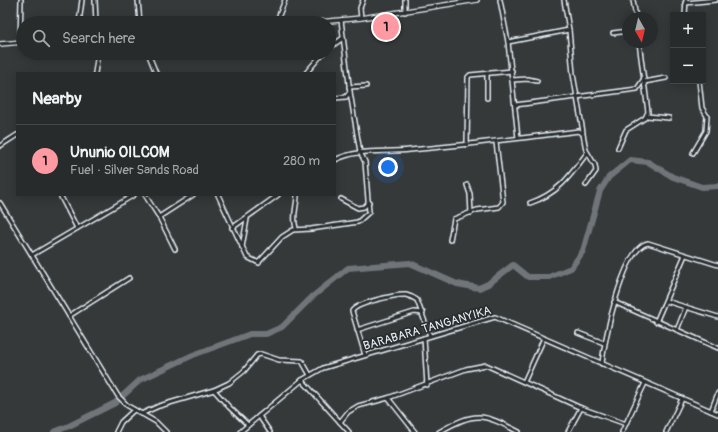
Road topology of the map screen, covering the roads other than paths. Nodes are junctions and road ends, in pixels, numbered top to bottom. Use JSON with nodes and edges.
{"nodes":[{"id":1,"x":21,"y":0,"type":"edge"},
{"id":2,"x":82,"y":0,"type":"edge"},
{"id":3,"x":95,"y":0,"type":"edge"},
{"id":4,"x":138,"y":0,"type":"edge"},
{"id":5,"x":284,"y":0,"type":"edge"},
{"id":6,"x":363,"y":0,"type":"edge"},
{"id":7,"x":405,"y":0,"type":"edge"},
{"id":8,"x":477,"y":0,"type":"edge"},
{"id":9,"x":500,"y":0,"type":"edge"},
{"id":10,"x":564,"y":0,"type":"edge"},
{"id":11,"x":633,"y":0,"type":"edge"},
{"id":12,"x":716,"y":0,"type":"edge"},
{"id":13,"x":686,"y":2,"type":"edge"},
{"id":14,"x":405,"y":12,"type":"junction"},
{"id":15,"x":635,"y":12,"type":"edge"},
{"id":16,"x":685,"y":12,"type":"edge"},
{"id":17,"x":21,"y":16,"type":"edge"},
{"id":18,"x":80,"y":16,"type":"edge"},
{"id":19,"x":96,"y":16,"type":"edge"},
{"id":20,"x":139,"y":16,"type":"edge"},
{"id":21,"x":278,"y":16,"type":"edge"},
{"id":22,"x":362,"y":18,"type":"junction"},
{"id":23,"x":336,"y":20,"type":"edge"},
{"id":24,"x":341,"y":20,"type":"junction"},
{"id":25,"x":569,"y":30,"type":"junction"},
{"id":26,"x":622,"y":32,"type":"edge"},
{"id":27,"x":613,"y":33,"type":"dead end"},
{"id":28,"x":343,"y":38,"type":"junction"},
{"id":29,"x":16,"y":42,"type":"edge"},
{"id":30,"x":508,"y":42,"type":"junction"},
{"id":31,"x":336,"y":43,"type":"edge"},
{"id":32,"x":0,"y":44,"type":"edge"},
{"id":33,"x":640,"y":48,"type":"edge"},
{"id":34,"x":97,"y":60,"type":"edge"},
{"id":35,"x":151,"y":60,"type":"edge"},
{"id":36,"x":317,"y":60,"type":"edge"},
{"id":37,"x":512,"y":71,"type":"junction"},
{"id":38,"x":95,"y":72,"type":"edge"},
{"id":39,"x":156,"y":72,"type":"edge"},
{"id":40,"x":307,"y":72,"type":"edge"},
{"id":41,"x":487,"y":73,"type":"junction"},
{"id":42,"x":666,"y":78,"type":"dead end"},
{"id":43,"x":512,"y":80,"type":"junction"},
{"id":44,"x":537,"y":81,"type":"dead end"},
{"id":45,"x":643,"y":81,"type":"junction"},
{"id":46,"x":699,"y":84,"type":"edge"},
{"id":47,"x":366,"y":86,"type":"dead end"},
{"id":48,"x":349,"y":87,"type":"junction"},
{"id":49,"x":350,"y":92,"type":"junction"},
{"id":50,"x":577,"y":97,"type":"junction"},
{"id":51,"x":336,"y":98,"type":"edge"},
{"id":52,"x":487,"y":98,"type":"dead end"},
{"id":53,"x":515,"y":105,"type":"junction"},
{"id":54,"x":646,"y":116,"type":"junction"},
{"id":55,"x":670,"y":118,"type":"dead end"},
{"id":56,"x":583,"y":134,"type":"junction"},
{"id":57,"x":16,"y":137,"type":"edge"},
{"id":58,"x":518,"y":138,"type":"junction"},
{"id":59,"x":496,"y":142,"type":"junction"},
{"id":60,"x":467,"y":145,"type":"junction"},
{"id":61,"x":0,"y":146,"type":"edge"},
{"id":62,"x":618,"y":148,"type":"dead end"},
{"id":63,"x":360,"y":152,"type":"junction"},
{"id":64,"x":588,"y":153,"type":"junction"},
{"id":65,"x":693,"y":153,"type":"dead end"},
{"id":66,"x":336,"y":160,"type":"edge"},
{"id":67,"x":467,"y":185,"type":"dead end"},
{"id":68,"x":586,"y":186,"type":"dead end"},
{"id":69,"x":132,"y":196,"type":"edge"},
{"id":70,"x":146,"y":196,"type":"edge"},
{"id":71,"x":191,"y":196,"type":"edge"},
{"id":72,"x":218,"y":196,"type":"edge"},
{"id":73,"x":277,"y":196,"type":"edge"},
{"id":74,"x":296,"y":196,"type":"edge"},
{"id":75,"x":61,"y":197,"type":"dead end"},
{"id":76,"x":341,"y":199,"type":"dead end"},
{"id":77,"x":369,"y":202,"type":"junction"},
{"id":78,"x":0,"y":203,"type":"edge"},
{"id":79,"x":530,"y":203,"type":"dead end"},
{"id":80,"x":471,"y":213,"type":"junction"},
{"id":81,"x":159,"y":217,"type":"junction"},
{"id":82,"x":247,"y":219,"type":"junction"},
{"id":83,"x":78,"y":228,"type":"junction"},
{"id":84,"x":232,"y":228,"type":"junction"},
{"id":85,"x":296,"y":228,"type":"junction"},
{"id":86,"x":450,"y":240,"type":"dead end"},
{"id":87,"x":242,"y":247,"type":"junction"},
{"id":88,"x":175,"y":249,"type":"dead end"},
{"id":89,"x":32,"y":255,"type":"junction"},
{"id":90,"x":685,"y":256,"type":"junction"},
{"id":91,"x":718,"y":265,"type":"edge"},
{"id":92,"x":129,"y":278,"type":"dead end"},
{"id":93,"x":666,"y":301,"type":"junction"},
{"id":94,"x":614,"y":302,"type":"junction"},
{"id":95,"x":686,"y":307,"type":"junction"},
{"id":96,"x":423,"y":313,"type":"junction"},
{"id":97,"x":69,"y":316,"type":"junction"},
{"id":98,"x":718,"y":317,"type":"edge"},
{"id":99,"x":656,"y":322,"type":"junction"},
{"id":100,"x":356,"y":330,"type":"junction"},
{"id":101,"x":677,"y":330,"type":"junction"},
{"id":102,"x":578,"y":333,"type":"dead end"},
{"id":103,"x":430,"y":336,"type":"junction"},
{"id":104,"x":424,"y":338,"type":"junction"},
{"id":105,"x":544,"y":338,"type":"junction"},
{"id":106,"x":604,"y":343,"type":"junction"},
{"id":107,"x":718,"y":348,"type":"edge"},
{"id":108,"x":365,"y":355,"type":"junction"},
{"id":109,"x":602,"y":364,"type":"junction"},
{"id":110,"x":310,"y":375,"type":"junction"},
{"id":111,"x":302,"y":380,"type":"junction"},
{"id":112,"x":524,"y":382,"type":"junction"},
{"id":113,"x":645,"y":383,"type":"junction"},
{"id":114,"x":427,"y":385,"type":"junction"},
{"id":115,"x":214,"y":390,"type":"junction"},
{"id":116,"x":718,"y":393,"type":"edge"},
{"id":117,"x":388,"y":398,"type":"junction"},
{"id":118,"x":682,"y":399,"type":"junction"},
{"id":119,"x":580,"y":408,"type":"junction"},
{"id":120,"x":134,"y":410,"type":"junction"},
{"id":121,"x":711,"y":411,"type":"junction"},
{"id":122,"x":141,"y":414,"type":"junction"},
{"id":123,"x":718,"y":414,"type":"edge"},
{"id":124,"x":259,"y":416,"type":"junction"},
{"id":125,"x":340,"y":422,"type":"junction"},
{"id":126,"x":626,"y":424,"type":"junction"},
{"id":127,"x":248,"y":425,"type":"junction"},
{"id":128,"x":116,"y":432,"type":"edge"},
{"id":129,"x":166,"y":432,"type":"edge"},
{"id":130,"x":240,"y":432,"type":"edge"},
{"id":131,"x":270,"y":432,"type":"edge"},
{"id":132,"x":349,"y":432,"type":"edge"},
{"id":133,"x":415,"y":432,"type":"edge"},
{"id":134,"x":439,"y":432,"type":"edge"},
{"id":135,"x":519,"y":432,"type":"edge"},
{"id":136,"x":568,"y":432,"type":"edge"},
{"id":137,"x":622,"y":432,"type":"edge"},
{"id":138,"x":667,"y":432,"type":"edge"}],
"edges":[{"from":1,"to":17,"type":"street"},
{"from":2,"to":18,"type":"street"},
{"from":3,"to":19,"type":"street"},
{"from":4,"to":20,"type":"street"},
{"from":5,"to":21,"type":"street"},
{"from":6,"to":22,"type":"street"},
{"from":7,"to":14,"type":"street"},
{"from":8,"to":14,"type":"street"},
{"from":9,"to":30,"type":"street"},
{"from":10,"to":25,"type":"street"},
{"from":11,"to":15,"type":"street"},
{"from":12,"to":13,"type":"street"},
{"from":13,"to":16,"type":"street"},
{"from":14,"to":22,"type":"street"},
{"from":22,"to":24,"type":"street"},
{"from":23,"to":24,"type":"street"},
{"from":24,"to":28,"type":"street"},
{"from":25,"to":30,"type":"street"},
{"from":25,"to":50,"type":"street"},
{"from":26,"to":27,"type":"street"},
{"from":28,"to":31,"type":"street"},
{"from":28,"to":48,"type":"street"},
{"from":29,"to":32,"type":"street"},
{"from":30,"to":37,"type":"street"},
{"from":33,"to":45,"type":"street"},
{"from":34,"to":38,"type":"street"},
{"from":35,"to":39,"type":"street"},
{"from":36,"to":40,"type":"street"},
{"from":37,"to":41,"type":"street"},
{"from":37,"to":43,"type":"street"},
{"from":41,"to":52,"type":"street"},
{"from":41,"to":60,"type":"street"},
{"from":42,"to":45,"type":"street"},
{"from":43,"to":44,"type":"street"},
{"from":43,"to":53,"type":"street"},
{"from":45,"to":50,"type":"street"},
{"from":45,"to":54,"type":"street"},
{"from":46,"to":65,"type":"street"},
{"from":47,"to":48,"type":"street"},
{"from":48,"to":49,"type":"street"},
{"from":49,"to":51,"type":"street"},
{"from":49,"to":63,"type":"street"},
{"from":50,"to":53,"type":"street"},
{"from":50,"to":56,"type":"street"},
{"from":53,"to":58,"type":"street"},
{"from":54,"to":55,"type":"street"},
{"from":54,"to":62,"type":"street"},
{"from":56,"to":58,"type":"street"},
{"from":56,"to":64,"type":"street"},
{"from":57,"to":61,"type":"street"},
{"from":58,"to":59,"type":"street"},
{"from":59,"to":60,"type":"street"},
{"from":59,"to":80,"type":"street"},
{"from":60,"to":63,"type":"street"},
{"from":63,"to":66,"type":"street"},
{"from":63,"to":77,"type":"street"},
{"from":64,"to":68,"type":"street"},
{"from":64,"to":79,"type":"street"},
{"from":67,"to":80,"type":"street"},
{"from":69,"to":83,"type":"street"},
{"from":70,"to":81,"type":"street"},
{"from":71,"to":81,"type":"street"},
{"from":72,"to":84,"type":"street"},
{"from":73,"to":82,"type":"street"},
{"from":74,"to":85,"type":"street"},
{"from":75,"to":83,"type":"street"},
{"from":76,"to":77,"type":"street"},
{"from":77,"to":85,"type":"street"},
{"from":78,"to":89,"type":"street"},
{"from":80,"to":86,"type":"street"},
{"from":81,"to":88,"type":"street"},
{"from":82,"to":84,"type":"street"},
{"from":82,"to":87,"type":"street"},
{"from":83,"to":89,"type":"street"},
{"from":84,"to":87,"type":"street"},
{"from":85,"to":87,"type":"street"},
{"from":89,"to":97,"type":"street"},
{"from":90,"to":91,"type":"street"},
{"from":90,"to":93,"type":"street"},
{"from":90,"to":94,"type":"street"},
{"from":92,"to":97,"type":"street"},
{"from":93,"to":95,"type":"street"},
{"from":93,"to":99,"type":"street"},
{"from":94,"to":99,"type":"street"},
{"from":94,"to":106,"type":"street"},
{"from":95,"to":98,"type":"street"},
{"from":95,"to":101,"type":"street"},
{"from":96,"to":100,"type":"street"},
{"from":96,"to":100,"type":"street"},
{"from":96,"to":103,"type":"street"},
{"from":97,"to":120,"type":"street"},
{"from":99,"to":101,"type":"street"},
{"from":100,"to":108,"type":"street"},
{"from":101,"to":107,"type":"street"},
{"from":102,"to":106,"type":"street"},
{"from":103,"to":104,"type":"street","name":"BARABARA TANGANYIKA"},
{"from":103,"to":105,"type":"street","name":"BARABARA TANGANYIKA"},
{"from":104,"to":108,"type":"street","name":"BARABARA TANGANYIKA"},
{"from":104,"to":114,"type":"street"},
{"from":105,"to":109,"type":"street","name":"BARABARA TANGANYIKA"},
{"from":105,"to":112,"type":"street"},
{"from":106,"to":109,"type":"street"},
{"from":108,"to":110,"type":"street","name":"BARABARA TANGANYIKA"},
{"from":109,"to":113,"type":"street","name":"BARABARA TANGANYIKA"},
{"from":110,"to":111,"type":"street","name":"BARABARA TANGANYIKA"},
{"from":110,"to":115,"type":"street"},
{"from":111,"to":124,"type":"street","name":"BARABARA TANGANYIKA"},
{"from":111,"to":125,"type":"street"},
{"from":112,"to":114,"type":"street"},
{"from":112,"to":119,"type":"street"},
{"from":113,"to":118,"type":"street","name":"BARABARA TANGANYIKA"},
{"from":113,"to":126,"type":"street"},
{"from":114,"to":117,"type":"street"},
{"from":115,"to":122,"type":"street"},
{"from":115,"to":127,"type":"street"},
{"from":116,"to":121,"type":"street"},
{"from":117,"to":125,"type":"street"},
{"from":117,"to":133,"type":"street"},
{"from":118,"to":121,"type":"street","name":"BARABARA TANGANYIKA"},
{"from":118,"to":138,"type":"street"},
{"from":119,"to":126,"type":"street"},
{"from":119,"to":136,"type":"street"},
{"from":120,"to":122,"type":"street"},
{"from":120,"to":128,"type":"street"},
{"from":121,"to":123,"type":"street","name":"BARABARA TANGANYIKA"},
{"from":122,"to":129,"type":"street"},
{"from":124,"to":127,"type":"street","name":"BARABARA TANGANYIKA"},
{"from":124,"to":131,"type":"street"},
{"from":125,"to":132,"type":"street"},
{"from":126,"to":137,"type":"street"},
{"from":127,"to":130,"type":"street","name":"BARABARA TANGANYIKA"},
{"from":134,"to":135,"type":"street"}]}
